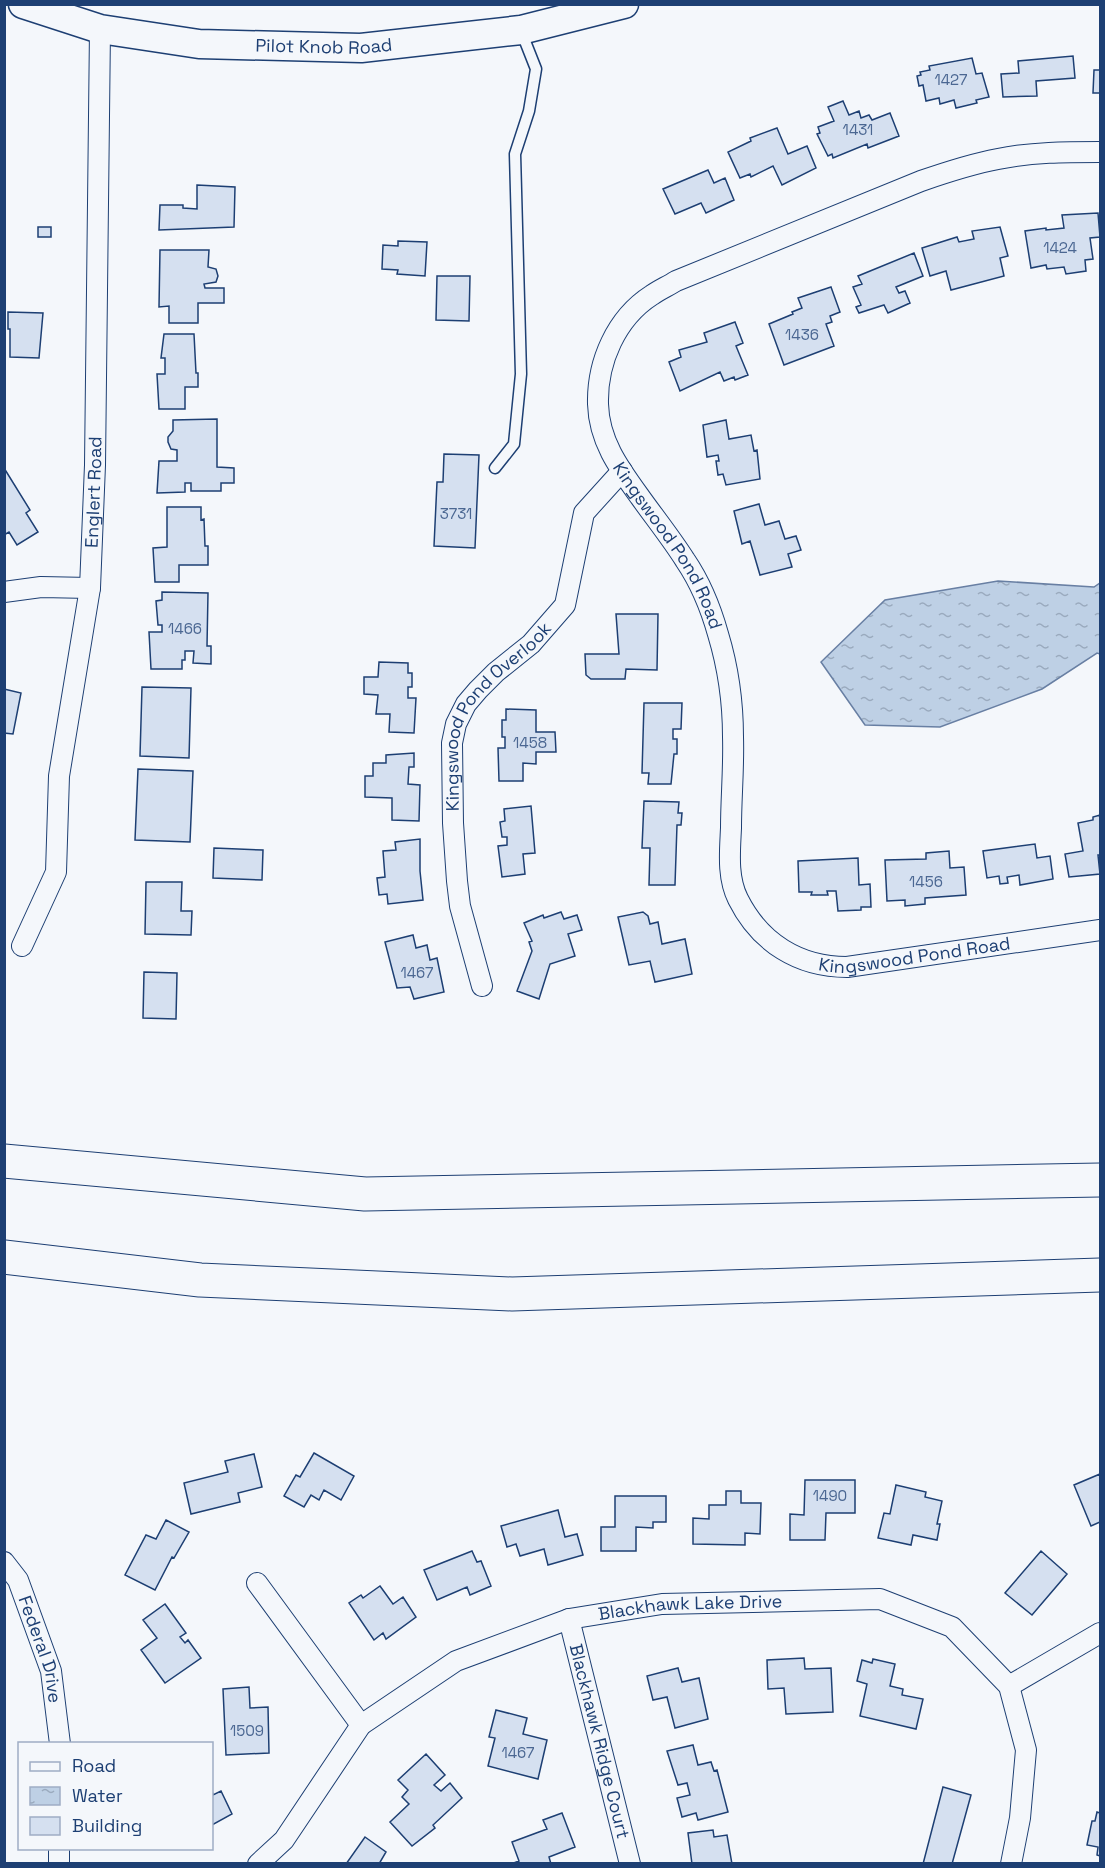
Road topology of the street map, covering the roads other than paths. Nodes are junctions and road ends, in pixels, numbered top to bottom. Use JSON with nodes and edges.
{"nodes":[{"id":1,"x":23,"y":4,"type":"edge"},
{"id":2,"x":624,"y":4,"type":"edge"},
{"id":3,"x":100,"y":30,"type":"junction"},
{"id":4,"x":521,"y":30,"type":"junction"},
{"id":5,"x":1101,"y":152,"type":"edge"},
{"id":6,"x":495,"y":468,"type":"dead end"},
{"id":7,"x":622,"y":471,"type":"junction"},
{"id":8,"x":90,"y":588,"type":"junction"},
{"id":9,"x":4,"y":592,"type":"edge"},
{"id":10,"x":1101,"y":930,"type":"edge"},
{"id":11,"x":22,"y":946,"type":"dead end"},
{"id":12,"x":482,"y":986,"type":"dead end"},
{"id":13,"x":4,"y":1161,"type":"edge"},
{"id":14,"x":1101,"y":1180,"type":"edge"},
{"id":15,"x":4,"y":1257,"type":"edge"},
{"id":16,"x":1101,"y":1275,"type":"edge"},
{"id":17,"x":4,"y":1562,"type":"edge"},
{"id":18,"x":256,"y":1583,"type":"dead end"},
{"id":19,"x":569,"y":1619,"type":"junction"},
{"id":20,"x":1101,"y":1633,"type":"edge"},
{"id":21,"x":1009,"y":1686,"type":"junction"},
{"id":22,"x":362,"y":1725,"type":"junction"},
{"id":23,"x":60,"y":1742,"type":"edge"},
{"id":24,"x":258,"y":1863,"type":"edge"},
{"id":25,"x":630,"y":1863,"type":"edge"},
{"id":26,"x":1011,"y":1863,"type":"edge"}],
"edges":[{"from":1,"to":3,"type":"main road","name":"Pilot Knob Road"},
{"from":2,"to":4,"type":"main road","name":"Pilot Knob Road"},
{"from":3,"to":4,"type":"main road","name":"Pilot Knob Road"},
{"from":3,"to":8,"type":"street","name":"Englert Road"},
{"from":4,"to":6,"type":"lane"},
{"from":5,"to":7,"type":"street","name":"Kingswood Pond Road"},
{"from":7,"to":10,"type":"street","name":"Kingswood Pond Road"},
{"from":7,"to":12,"type":"street","name":"Kingswood Pond Overlook"},
{"from":8,"to":9,"type":"street"},
{"from":8,"to":11,"type":"street","name":"Englert Road"},
{"from":13,"to":14,"type":"highway"},
{"from":15,"to":16,"type":"highway"},
{"from":17,"to":23,"type":"street","name":"Federal Drive"},
{"from":18,"to":22,"type":"street"},
{"from":19,"to":21,"type":"street","name":"Blackhawk Lake Drive"},
{"from":19,"to":22,"type":"street","name":"Blackhawk Lake Drive"},
{"from":19,"to":25,"type":"street","name":"Blackhawk Ridge Court"},
{"from":20,"to":21,"type":"street"},
{"from":21,"to":26,"type":"street","name":"Blackhawk Lake Drive"},
{"from":22,"to":24,"type":"street","name":"Blackhawk Lake Drive"}]}
